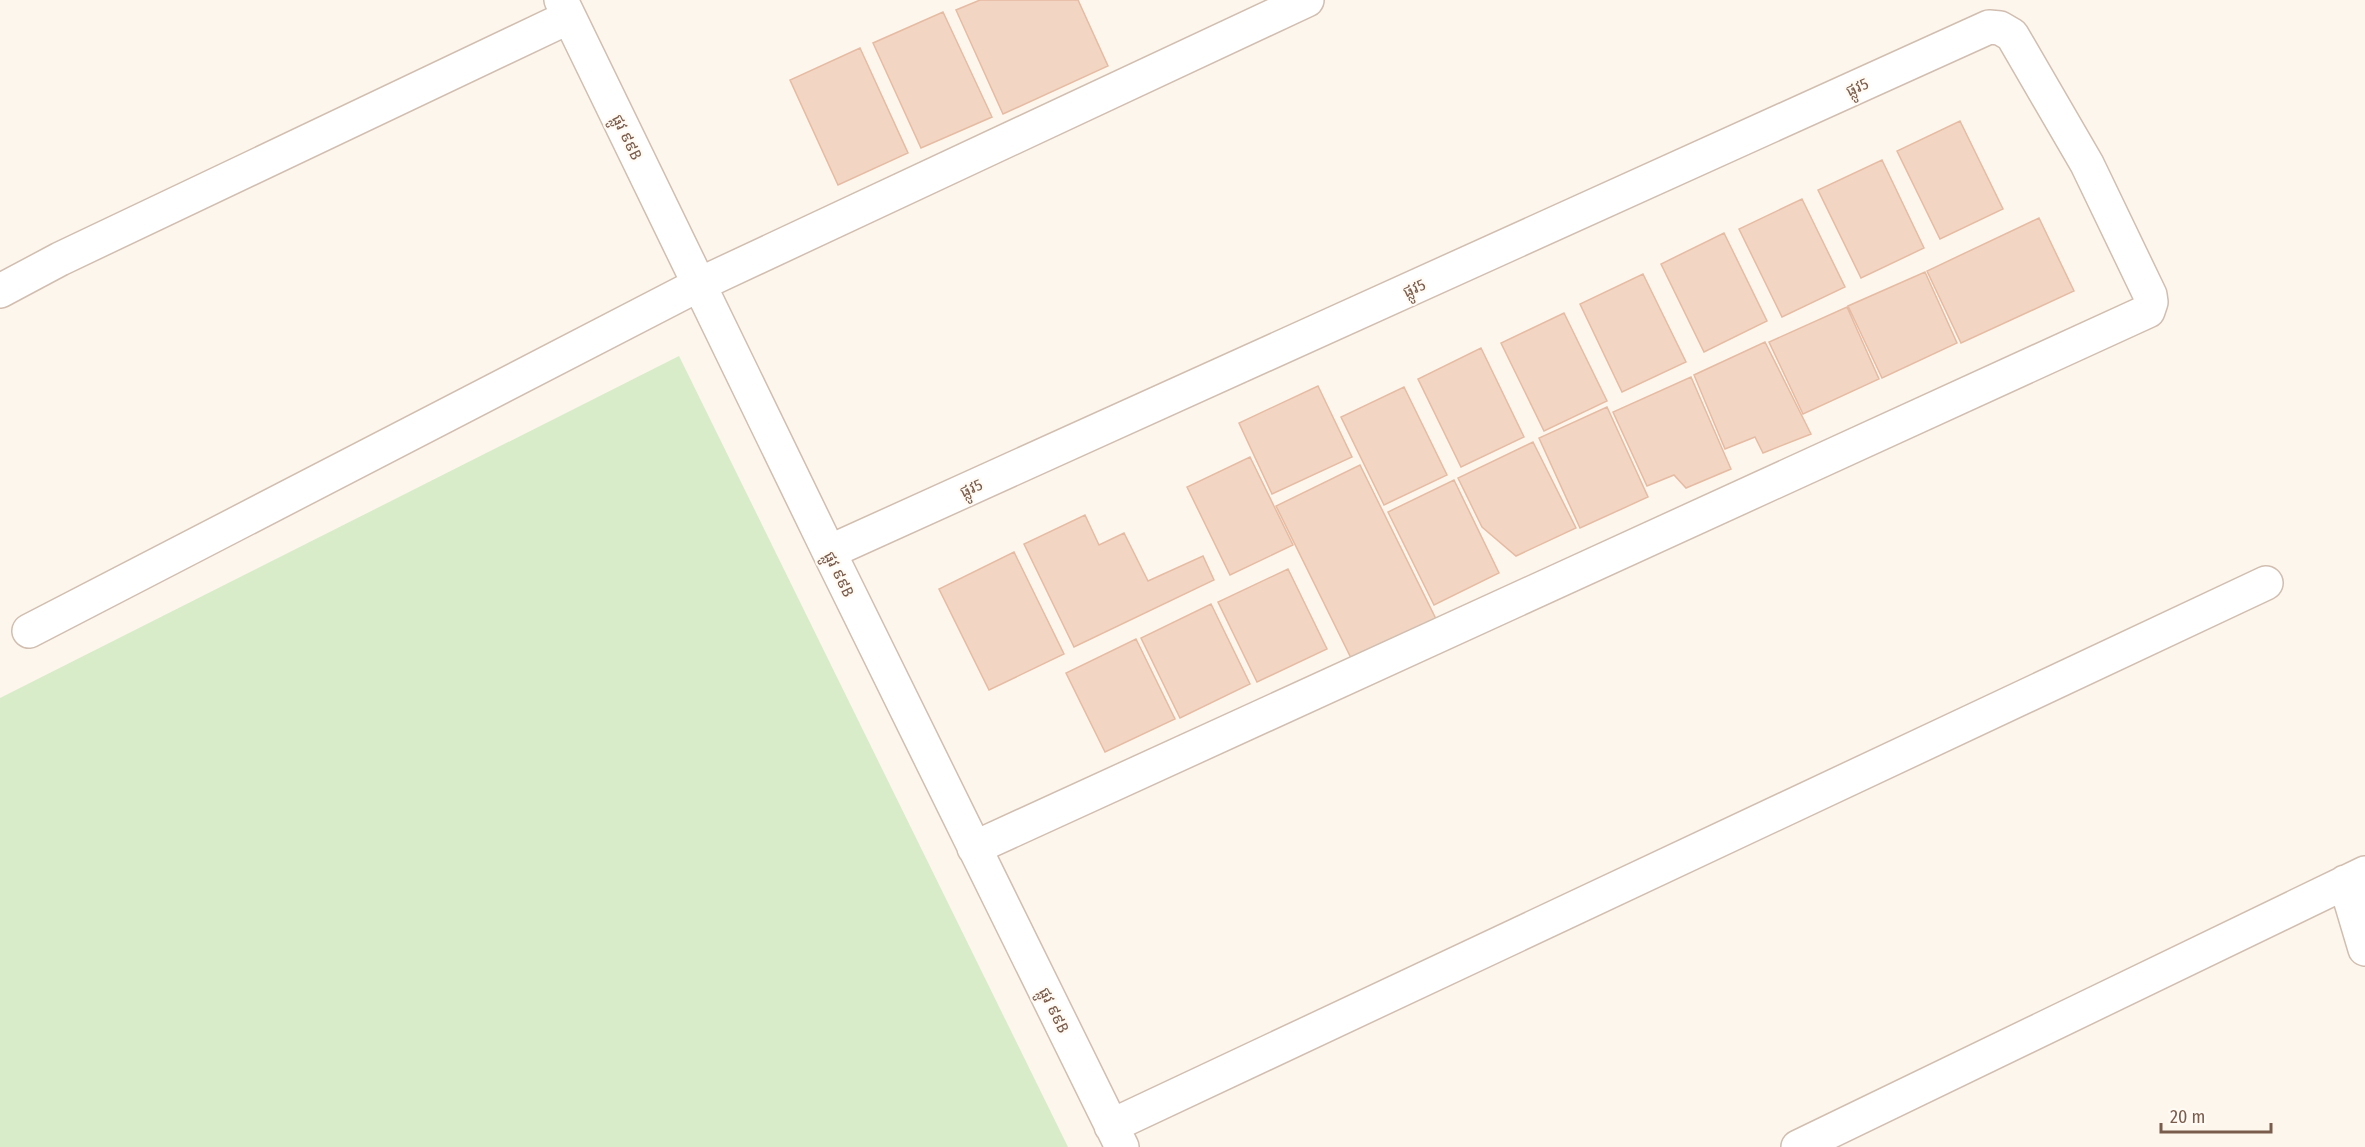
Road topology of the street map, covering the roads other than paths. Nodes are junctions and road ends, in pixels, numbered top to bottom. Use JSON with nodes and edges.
{"nodes":[{"id":1,"x":1307,"y":0,"type":"edge"},
{"id":2,"x":565,"y":9,"type":"edge"},
{"id":3,"x":698,"y":285,"type":"junction"},
{"id":4,"x":0,"y":291,"type":"edge"},
{"id":5,"x":828,"y":552,"type":"junction"},
{"id":6,"x":2266,"y":583,"type":"dead end"},
{"id":7,"x":29,"y":631,"type":"dead end"},
{"id":8,"x":974,"y":848,"type":"junction"},
{"id":9,"x":2355,"y":877,"type":"edge"},
{"id":10,"x":2365,"y":949,"type":"edge"},
{"id":11,"x":1116,"y":1136,"type":"edge"},
{"id":12,"x":1798,"y":1147,"type":"edge"}],
"edges":[{"from":1,"to":3,"type":"street"},
{"from":2,"to":3,"type":"street","name":"ផ្លូវ ៩៩B"},
{"from":2,"to":4,"type":"street"},
{"from":3,"to":5,"type":"street","name":"ផ្លូវ ៩៩B"},
{"from":3,"to":7,"type":"street"},
{"from":5,"to":8,"type":"street","name":"ផ្លូវ ៩៩B"},
{"from":5,"to":8,"type":"street","name":"ផ្លូវ5"},
{"from":6,"to":11,"type":"street"},
{"from":8,"to":11,"type":"street","name":"ផ្លូវ ៩៩B"},
{"from":9,"to":10,"type":"street"},
{"from":9,"to":12,"type":"street"}]}
